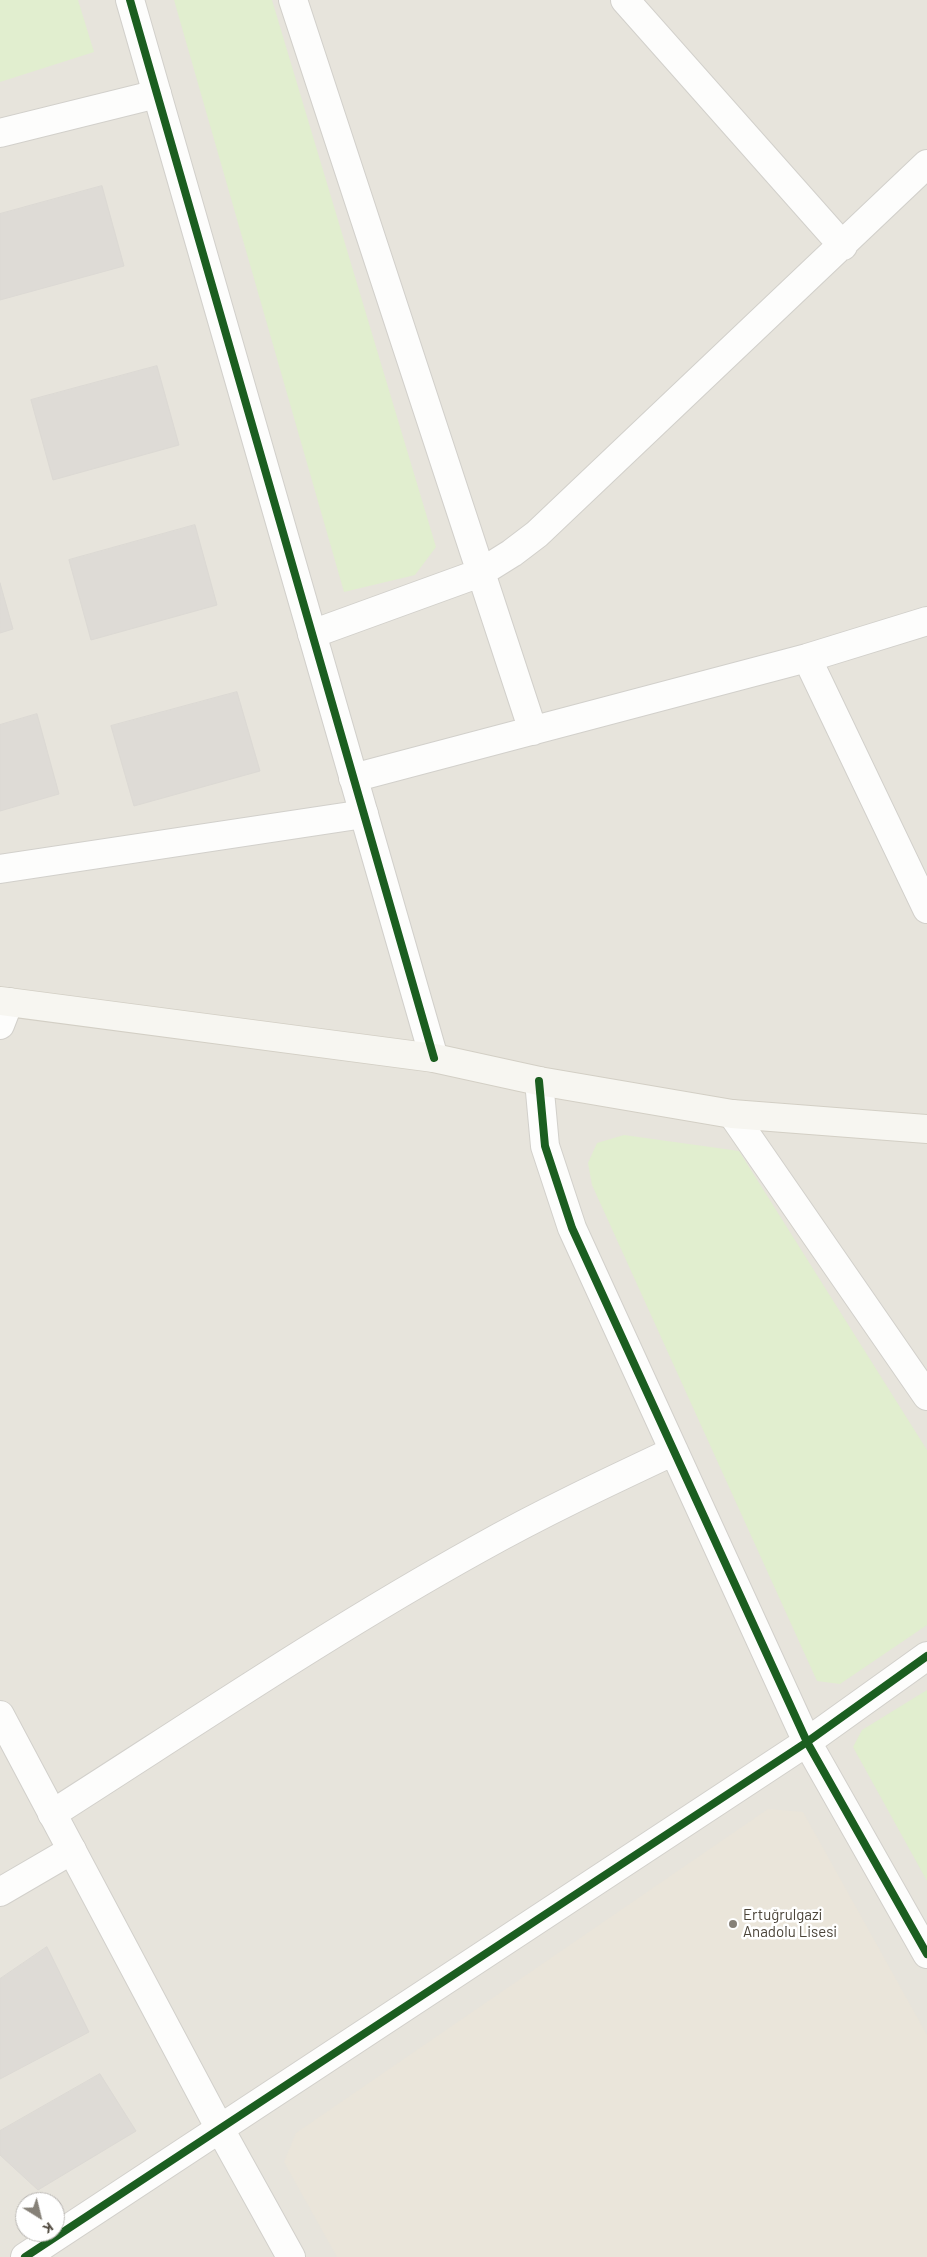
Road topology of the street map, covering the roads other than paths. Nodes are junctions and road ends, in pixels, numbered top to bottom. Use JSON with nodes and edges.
{"nodes":[{"id":1,"x":130,"y":0,"type":"edge"},
{"id":2,"x":293,"y":0,"type":"edge"},
{"id":3,"x":625,"y":0,"type":"edge"},
{"id":4,"x":157,"y":94,"type":"junction"},
{"id":5,"x":0,"y":133,"type":"edge"},
{"id":6,"x":927,"y":164,"type":"edge"},
{"id":7,"x":843,"y":246,"type":"junction"},
{"id":8,"x":480,"y":573,"type":"junction"},
{"id":9,"x":927,"y":621,"type":"edge"},
{"id":10,"x":312,"y":634,"type":"junction"},
{"id":11,"x":807,"y":658,"type":"junction"},
{"id":12,"x":533,"y":730,"type":"junction"},
{"id":13,"x":354,"y":778,"type":"junction"},
{"id":14,"x":364,"y":814,"type":"junction"},
{"id":15,"x":0,"y":869,"type":"edge"},
{"id":16,"x":927,"y":909,"type":"edge"},
{"id":17,"x":3,"y":1009,"type":"edge"},
{"id":18,"x":434,"y":1058,"type":"junction"},
{"id":19,"x":539,"y":1081,"type":"junction"},
{"id":20,"x":732,"y":1114,"type":"junction"},
{"id":21,"x":927,"y":1129,"type":"edge"},
{"id":22,"x":927,"y":1396,"type":"edge"},
{"id":23,"x":674,"y":1451,"type":"junction"},
{"id":24,"x":927,"y":1656,"type":"edge"},
{"id":25,"x":0,"y":1716,"type":"edge"},
{"id":26,"x":807,"y":1742,"type":"junction"},
{"id":27,"x":52,"y":1814,"type":"junction"},
{"id":28,"x":72,"y":1850,"type":"junction"},
{"id":29,"x":0,"y":1892,"type":"edge"},
{"id":30,"x":927,"y":1954,"type":"edge"},
{"id":31,"x":220,"y":2129,"type":"junction"},
{"id":32,"x":25,"y":2257,"type":"edge"},
{"id":33,"x":291,"y":2257,"type":"edge"}],
"edges":[{"from":1,"to":4,"type":"street"},
{"from":2,"to":8,"type":"street"},
{"from":3,"to":7,"type":"street"},
{"from":4,"to":5,"type":"street"},
{"from":4,"to":10,"type":"street"},
{"from":6,"to":7,"type":"street"},
{"from":7,"to":8,"type":"street"},
{"from":8,"to":10,"type":"street"},
{"from":8,"to":12,"type":"street"},
{"from":9,"to":11,"type":"street"},
{"from":10,"to":13,"type":"street"},
{"from":11,"to":12,"type":"street"},
{"from":11,"to":16,"type":"street"},
{"from":12,"to":13,"type":"street"},
{"from":13,"to":14,"type":"street"},
{"from":14,"to":15,"type":"street"},
{"from":14,"to":18,"type":"street"},
{"from":17,"to":18,"type":"main road"},
{"from":18,"to":19,"type":"main road"},
{"from":19,"to":20,"type":"main road"},
{"from":19,"to":23,"type":"street"},
{"from":20,"to":21,"type":"main road"},
{"from":20,"to":22,"type":"street"},
{"from":23,"to":26,"type":"street"},
{"from":23,"to":27,"type":"street"},
{"from":24,"to":26,"type":"street"},
{"from":25,"to":27,"type":"street"},
{"from":26,"to":30,"type":"street"},
{"from":26,"to":31,"type":"street"},
{"from":27,"to":28,"type":"street"},
{"from":28,"to":29,"type":"street"},
{"from":28,"to":31,"type":"street"},
{"from":31,"to":32,"type":"street"},
{"from":31,"to":33,"type":"street"}]}
